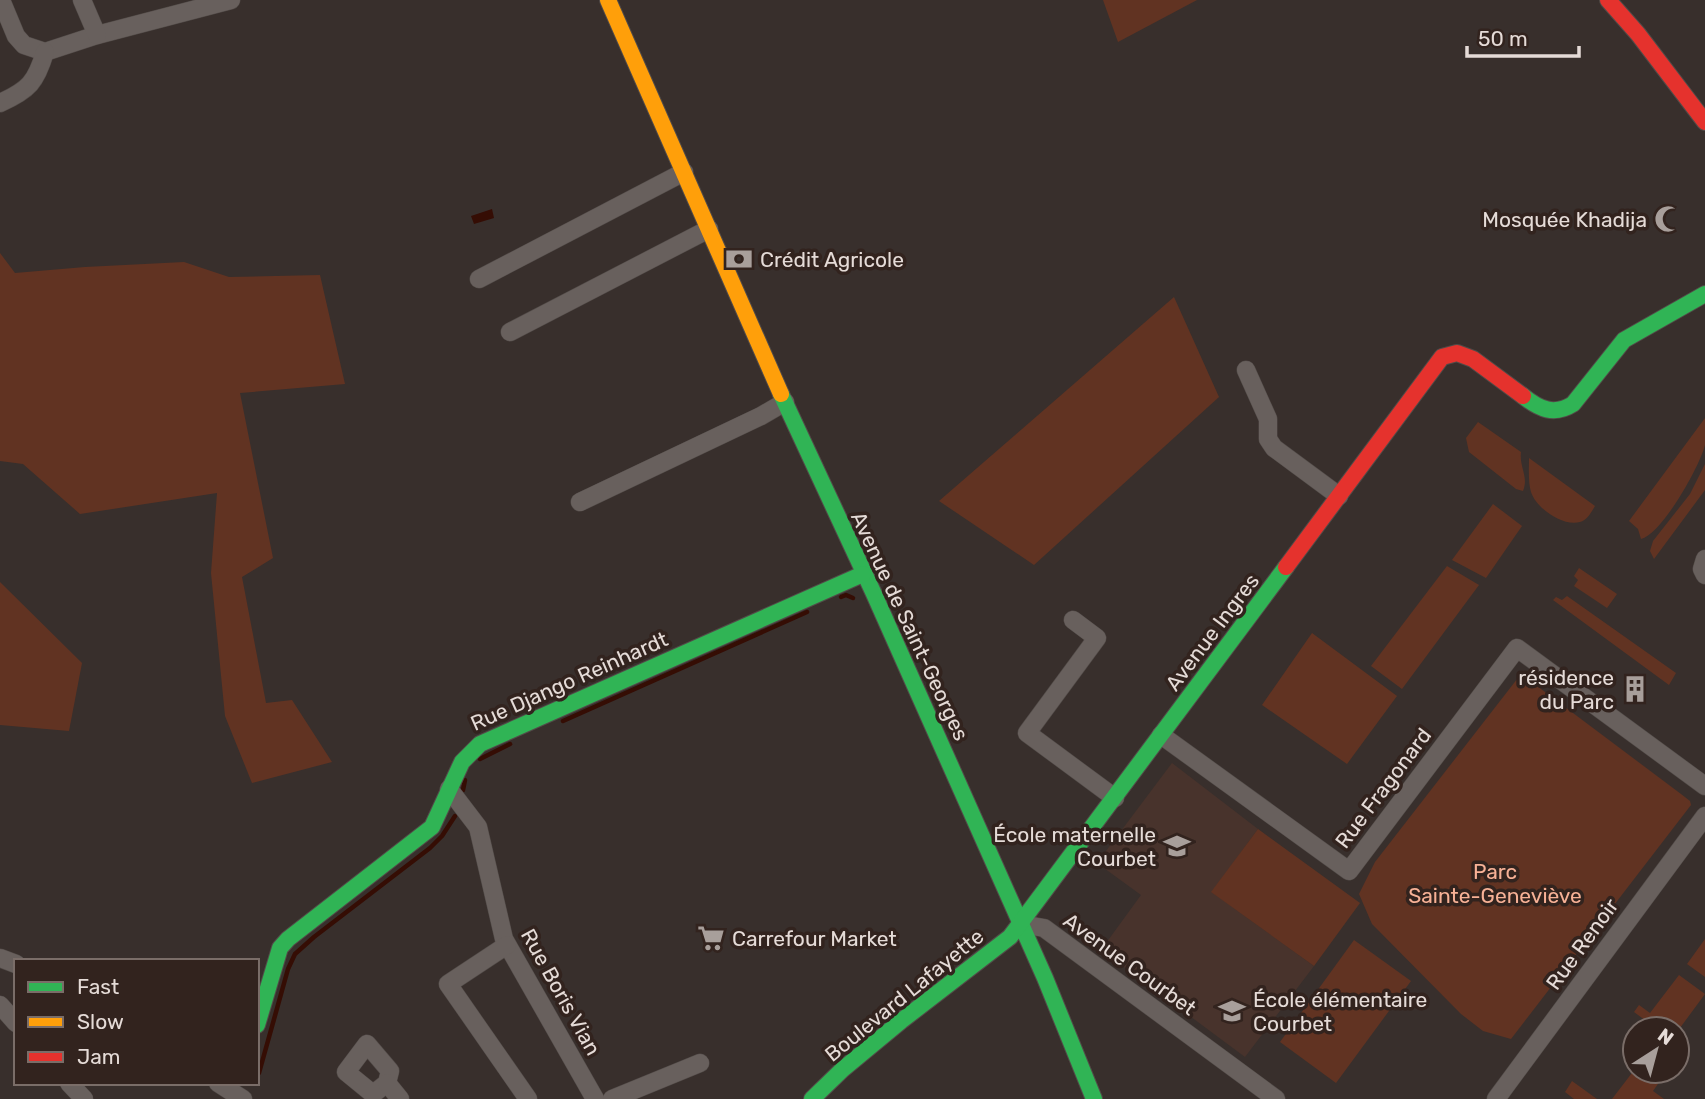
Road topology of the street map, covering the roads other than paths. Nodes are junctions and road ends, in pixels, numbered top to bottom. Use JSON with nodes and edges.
{"nodes":[{"id":1,"x":1,"y":0,"type":"edge"},
{"id":2,"x":82,"y":0,"type":"edge"},
{"id":3,"x":231,"y":0,"type":"edge"},
{"id":4,"x":608,"y":0,"type":"edge"},
{"id":5,"x":1608,"y":0,"type":"edge"},
{"id":6,"x":97,"y":35,"type":"junction"},
{"id":7,"x":44,"y":52,"type":"junction"},
{"id":8,"x":0,"y":103,"type":"edge"},
{"id":9,"x":1705,"y":122,"type":"edge"},
{"id":10,"x":684,"y":172,"type":"junction"},
{"id":11,"x":709,"y":229,"type":"junction"},
{"id":12,"x":479,"y":279,"type":"dead end"},
{"id":13,"x":1705,"y":295,"type":"edge"},
{"id":14,"x":510,"y":332,"type":"dead end"},
{"id":15,"x":1246,"y":370,"type":"dead end"},
{"id":16,"x":785,"y":402,"type":"junction"},
{"id":17,"x":1339,"y":496,"type":"junction"},
{"id":18,"x":580,"y":502,"type":"dead end"},
{"id":19,"x":1705,"y":559,"type":"edge"},
{"id":20,"x":863,"y":575,"type":"junction"},
{"id":21,"x":1705,"y":575,"type":"edge"},
{"id":22,"x":1073,"y":620,"type":"dead end"},
{"id":23,"x":1161,"y":736,"type":"junction"},
{"id":24,"x":1705,"y":786,"type":"edge"},
{"id":25,"x":450,"y":789,"type":"junction"},
{"id":26,"x":1115,"y":798,"type":"junction"},
{"id":27,"x":1705,"y":816,"type":"edge"},
{"id":28,"x":1021,"y":924,"type":"junction"},
{"id":29,"x":507,"y":945,"type":"junction"},
{"id":30,"x":0,"y":1004,"type":"edge"},
{"id":31,"x":259,"y":1018,"type":"edge"},
{"id":32,"x":14,"y":1021,"type":"edge"},
{"id":33,"x":699,"y":1063,"type":"dead end"},
{"id":34,"x":387,"y":1083,"type":"dead end"},
{"id":35,"x":71,"y":1085,"type":"edge"},
{"id":36,"x":222,"y":1085,"type":"edge"},
{"id":37,"x":240,"y":1094,"type":"edge"},
{"id":38,"x":84,"y":1099,"type":"edge"},
{"id":39,"x":400,"y":1099,"type":"edge"},
{"id":40,"x":528,"y":1099,"type":"edge"},
{"id":41,"x":595,"y":1099,"type":"edge"},
{"id":42,"x":612,"y":1099,"type":"edge"},
{"id":43,"x":812,"y":1099,"type":"edge"},
{"id":44,"x":1094,"y":1099,"type":"edge"},
{"id":45,"x":1276,"y":1099,"type":"edge"},
{"id":46,"x":1496,"y":1099,"type":"edge"}],
"edges":[{"from":1,"to":7,"type":"street"},
{"from":2,"to":6,"type":"street"},
{"from":3,"to":6,"type":"street"},
{"from":4,"to":10,"type":"street","name":"Avenue de Saint-Georges"},
{"from":5,"to":9,"type":"street"},
{"from":6,"to":7,"type":"street"},
{"from":7,"to":8,"type":"street"},
{"from":10,"to":11,"type":"street","name":"Avenue de Saint-Georges"},
{"from":10,"to":12,"type":"street"},
{"from":11,"to":14,"type":"street"},
{"from":11,"to":16,"type":"street","name":"Avenue de Saint-Georges"},
{"from":13,"to":17,"type":"street","name":"Avenue Ingres"},
{"from":15,"to":17,"type":"street"},
{"from":16,"to":18,"type":"street"},
{"from":16,"to":20,"type":"street","name":"Avenue de Saint-Georges"},
{"from":17,"to":23,"type":"street","name":"Avenue Ingres"},
{"from":19,"to":21,"type":"street"},
{"from":20,"to":25,"type":"street","name":"Rue Django Reinhardt"},
{"from":20,"to":28,"type":"street","name":"Avenue de Saint-Georges"},
{"from":22,"to":26,"type":"street"},
{"from":23,"to":24,"type":"street","name":"Rue Fragonard"},
{"from":23,"to":26,"type":"street","name":"Avenue Ingres"},
{"from":25,"to":29,"type":"street","name":"Rue Boris Vian"},
{"from":25,"to":31,"type":"street","name":"Rue Django Reinhardt"},
{"from":26,"to":28,"type":"street","name":"Avenue Ingres"},
{"from":27,"to":46,"type":"street","name":"Rue Renoir"},
{"from":28,"to":43,"type":"street","name":"Boulevard Lafayette"},
{"from":28,"to":44,"type":"street","name":"Avenue de Saint-Georges"},
{"from":28,"to":45,"type":"street","name":"Avenue Courbet"},
{"from":29,"to":40,"type":"street"},
{"from":29,"to":41,"type":"street","name":"Rue Boris Vian"},
{"from":30,"to":32,"type":"street"},
{"from":33,"to":42,"type":"street"},
{"from":34,"to":39,"type":"street"},
{"from":35,"to":38,"type":"street"},
{"from":36,"to":37,"type":"street"}]}
